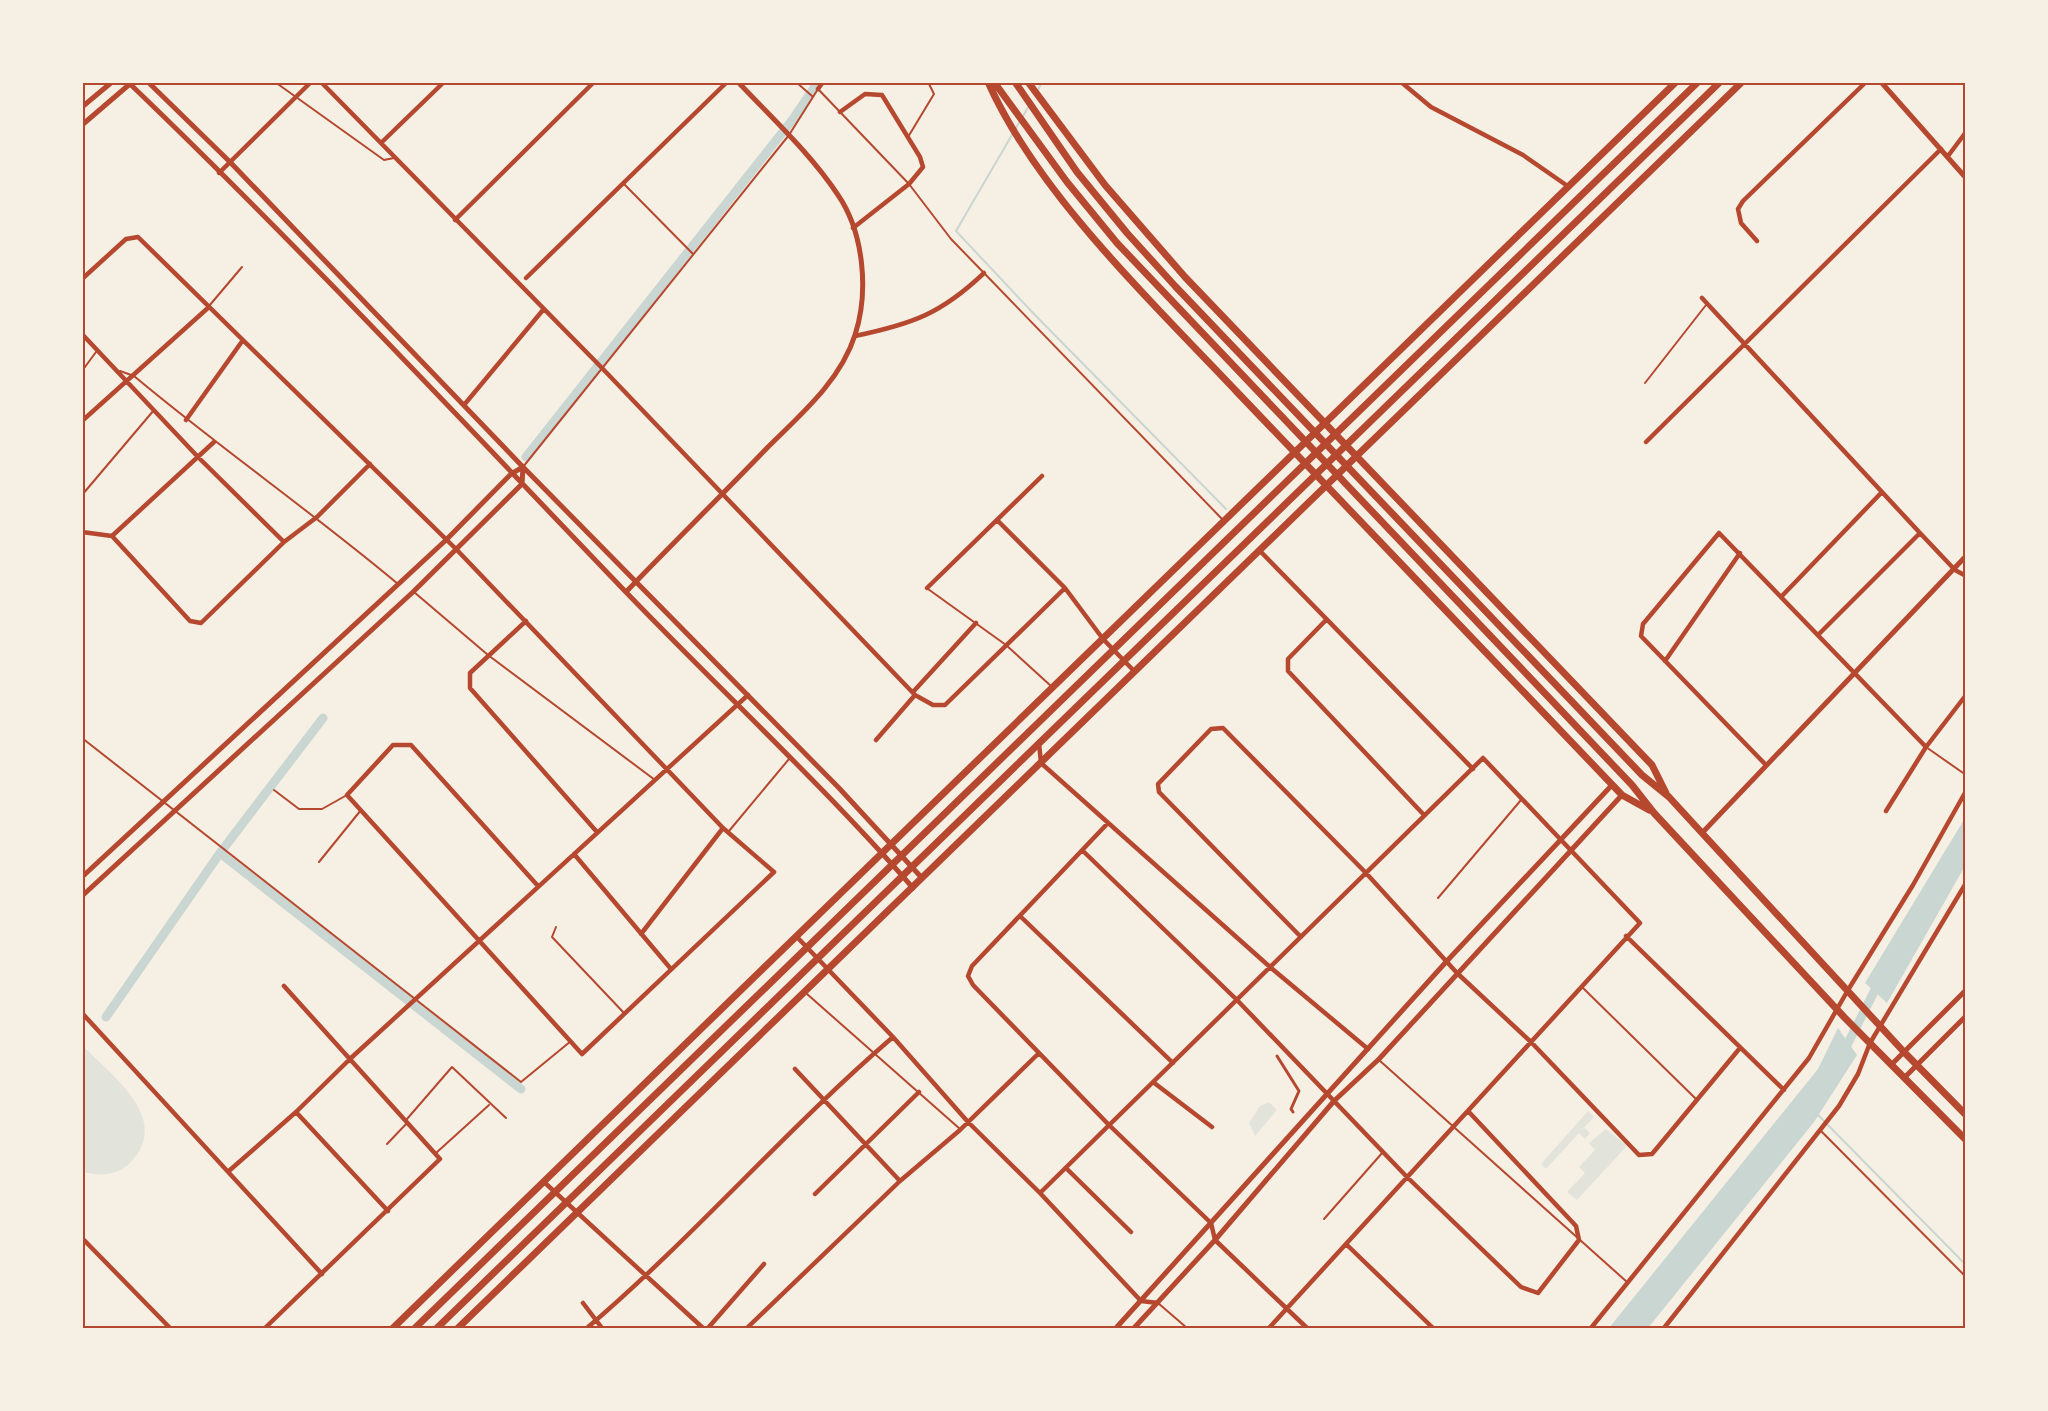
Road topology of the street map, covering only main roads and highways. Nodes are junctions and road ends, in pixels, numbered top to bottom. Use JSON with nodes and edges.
{"nodes":[{"id":1,"x":988,"y":82,"type":"edge"},
{"id":2,"x":994,"y":82,"type":"edge"},
{"id":3,"x":1015,"y":82,"type":"edge"},
{"id":4,"x":1028,"y":82,"type":"edge"},
{"id":5,"x":1676,"y":82,"type":"edge"},
{"id":6,"x":1698,"y":82,"type":"edge"},
{"id":7,"x":1720,"y":82,"type":"edge"},
{"id":8,"x":1742,"y":82,"type":"edge"},
{"id":9,"x":1325,"y":423,"type":"junction"},
{"id":10,"x":1341,"y":440,"type":"junction"},
{"id":11,"x":1295,"y":453,"type":"junction"},
{"id":12,"x":1357,"y":456,"type":"junction"},
{"id":13,"x":1311,"y":469,"type":"junction"},
{"id":14,"x":1326,"y":486,"type":"junction"},
{"id":15,"x":1669,"y":797,"type":"junction"},
{"id":16,"x":1654,"y":813,"type":"junction"},
{"id":17,"x":912,"y":867,"type":"junction"},
{"id":18,"x":913,"y":888,"type":"junction"},
{"id":19,"x":1965,"y":1115,"type":"edge"},
{"id":20,"x":1965,"y":1140,"type":"edge"},
{"id":21,"x":393,"y":1329,"type":"edge"},
{"id":22,"x":415,"y":1329,"type":"edge"},
{"id":23,"x":437,"y":1329,"type":"edge"},
{"id":24,"x":458,"y":1329,"type":"edge"}],
"edges":[{"from":1,"to":11,"type":"main road"},
{"from":2,"to":16,"type":"main road"},
{"from":3,"to":15,"type":"main road"},
{"from":4,"to":9,"type":"main road"},
{"from":5,"to":9,"type":"main road"},
{"from":6,"to":10,"type":"main road"},
{"from":7,"to":10,"type":"main road"},
{"from":8,"to":12,"type":"main road"},
{"from":9,"to":10,"type":"main road"},
{"from":9,"to":11,"type":"main road"},
{"from":10,"to":11,"type":"main road"},
{"from":10,"to":12,"type":"main road"},
{"from":10,"to":13,"type":"main road"},
{"from":10,"to":13,"type":"main road"},
{"from":10,"to":14,"type":"main road"},
{"from":11,"to":13,"type":"main road"},
{"from":11,"to":21,"type":"main road"},
{"from":12,"to":14,"type":"main road"},
{"from":12,"to":15,"type":"main road"},
{"from":13,"to":14,"type":"main road"},
{"from":13,"to":17,"type":"main road"},
{"from":13,"to":22,"type":"main road"},
{"from":14,"to":16,"type":"main road"},
{"from":14,"to":18,"type":"main road"},
{"from":15,"to":19,"type":"main road"},
{"from":16,"to":20,"type":"main road"},
{"from":17,"to":18,"type":"main road"},
{"from":17,"to":23,"type":"main road"},
{"from":18,"to":24,"type":"main road"}]}
